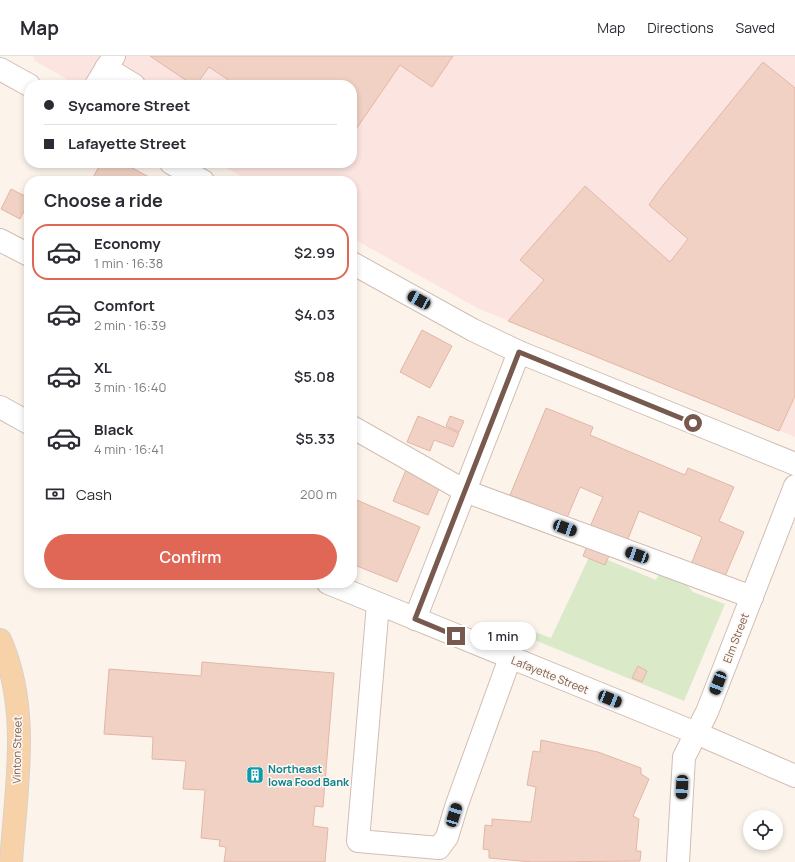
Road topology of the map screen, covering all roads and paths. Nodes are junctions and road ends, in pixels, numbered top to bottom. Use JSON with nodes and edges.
{"nodes":[{"id":1,"x":0,"y":69,"type":"edge"},
{"id":2,"x":106,"y":70,"type":"edge"},
{"id":3,"x":125,"y":80,"type":"edge"},
{"id":4,"x":24,"y":82,"type":"edge"},
{"id":5,"x":180,"y":168,"type":"edge"},
{"id":6,"x":194,"y":176,"type":"edge"},
{"id":7,"x":0,"y":240,"type":"edge"},
{"id":8,"x":24,"y":252,"type":"edge"},
{"id":9,"x":357,"y":266,"type":"edge"},
{"id":10,"x":519,"y":352,"type":"junction"},
{"id":11,"x":0,"y":407,"type":"edge"},
{"id":12,"x":24,"y":420,"type":"edge"},
{"id":13,"x":357,"y":432,"type":"edge"},
{"id":14,"x":795,"y":464,"type":"edge"},
{"id":15,"x":795,"y":486,"type":"edge"},
{"id":16,"x":464,"y":491,"type":"junction"},
{"id":17,"x":340,"y":588,"type":"edge"},
{"id":18,"x":752,"y":597,"type":"junction"},
{"id":19,"x":378,"y":604,"type":"junction"},
{"id":20,"x":415,"y":619,"type":"junction"},
{"id":21,"x":0,"y":640,"type":"edge"},
{"id":22,"x":510,"y":658,"type":"junction"},
{"id":23,"x":696,"y":733,"type":"junction"},
{"id":24,"x":795,"y":776,"type":"edge"},
{"id":25,"x":11,"y":862,"type":"edge"},
{"id":26,"x":678,"y":862,"type":"edge"}],
"edges":[{"from":1,"to":4,"type":"street"},
{"from":2,"to":3,"type":"street"},
{"from":5,"to":6,"type":"street"},
{"from":7,"to":8,"type":"street"},
{"from":9,"to":10,"type":"street"},
{"from":10,"to":14,"type":"street"},
{"from":10,"to":16,"type":"street"},
{"from":11,"to":12,"type":"street"},
{"from":13,"to":16,"type":"street"},
{"from":15,"to":18,"type":"street","name":"Elm Street"},
{"from":16,"to":18,"type":"street"},
{"from":16,"to":20,"type":"street"},
{"from":17,"to":19,"type":"street","name":"Lafayette Street"},
{"from":18,"to":23,"type":"street","name":"Elm Street"},
{"from":19,"to":20,"type":"street","name":"Lafayette Street"},
{"from":19,"to":22,"type":"street"},
{"from":20,"to":22,"type":"street","name":"Lafayette Street"},
{"from":21,"to":25,"type":"main road","name":"Vinton Street"},
{"from":22,"to":23,"type":"street","name":"Lafayette Street"},
{"from":23,"to":24,"type":"street","name":"Lafayette Street"},
{"from":23,"to":26,"type":"street","name":"Elm Street"}]}
